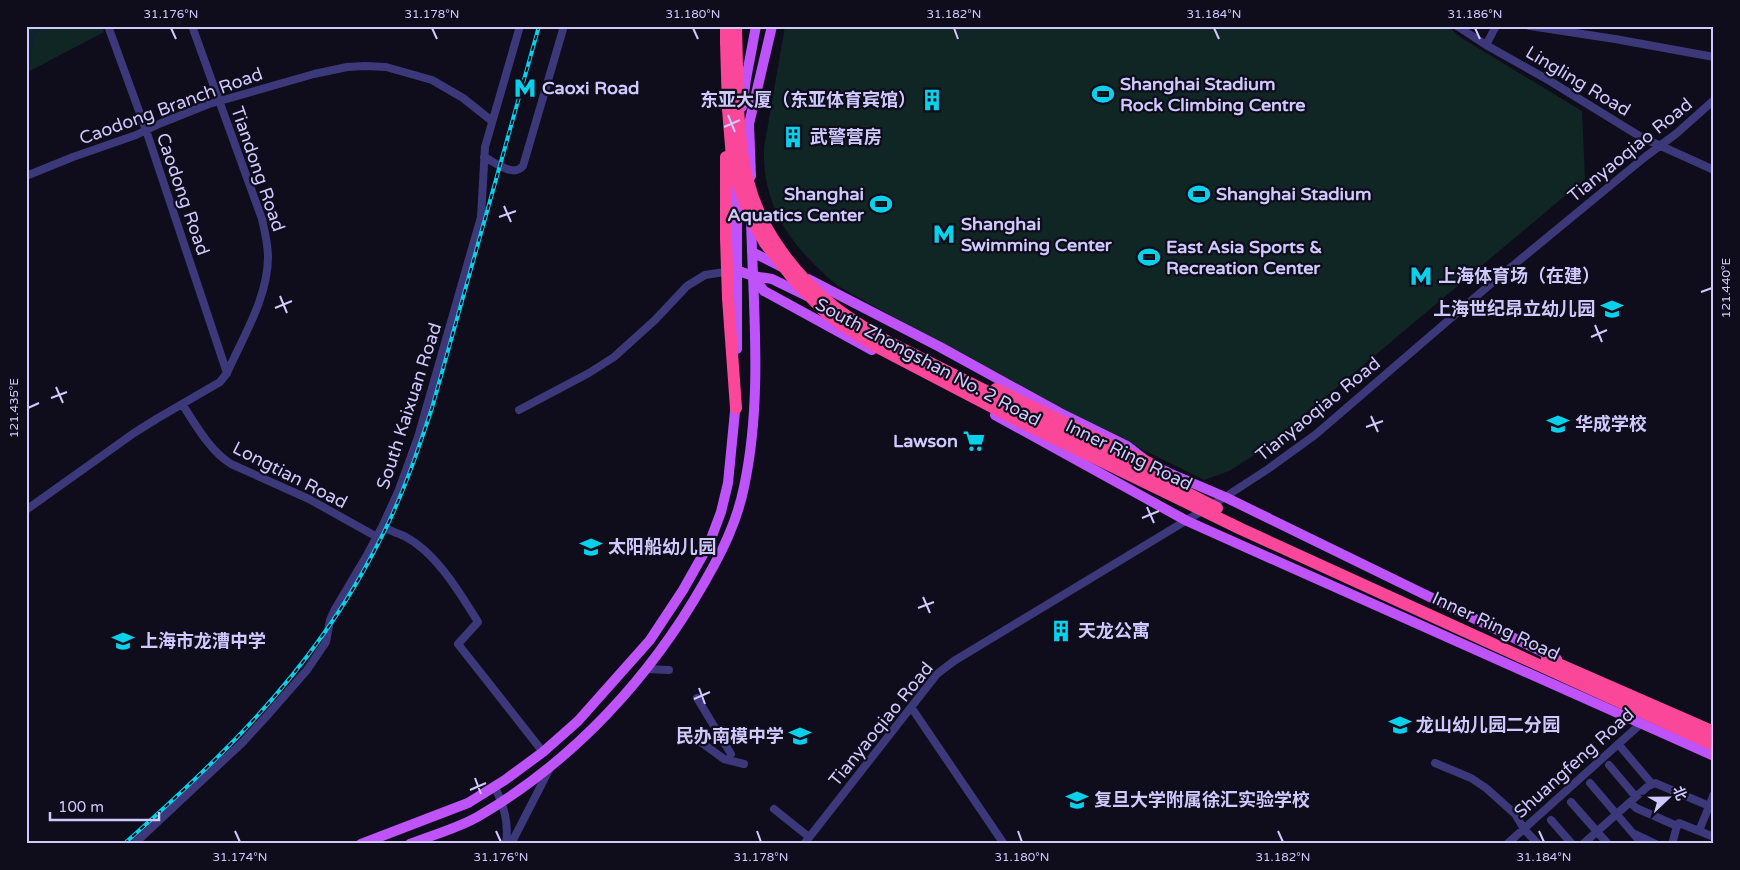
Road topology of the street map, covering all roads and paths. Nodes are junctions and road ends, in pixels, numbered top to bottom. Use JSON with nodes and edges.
{"nodes":[{"id":1,"x":108,"y":26,"type":"edge"},
{"id":2,"x":192,"y":26,"type":"edge"},
{"id":3,"x":520,"y":26,"type":"edge"},
{"id":4,"x":564,"y":26,"type":"edge"},
{"id":5,"x":726,"y":26,"type":"edge"},
{"id":6,"x":736,"y":26,"type":"edge"},
{"id":7,"x":756,"y":26,"type":"edge"},
{"id":8,"x":772,"y":26,"type":"edge"},
{"id":9,"x":1457,"y":26,"type":"edge"},
{"id":10,"x":1496,"y":26,"type":"edge"},
{"id":11,"x":1530,"y":26,"type":"edge"},
{"id":12,"x":1486,"y":45,"type":"junction"},
{"id":13,"x":1714,"y":57,"type":"edge"},
{"id":14,"x":1714,"y":100,"type":"edge"},
{"id":15,"x":220,"y":101,"type":"junction"},
{"id":16,"x":728,"y":109,"type":"junction"},
{"id":17,"x":492,"y":121,"type":"junction"},
{"id":18,"x":146,"y":130,"type":"junction"},
{"id":19,"x":1660,"y":146,"type":"junction"},
{"id":20,"x":484,"y":157,"type":"junction"},
{"id":21,"x":1714,"y":170,"type":"edge"},
{"id":22,"x":26,"y":176,"type":"edge"},
{"id":23,"x":752,"y":252,"type":"junction"},
{"id":24,"x":736,"y":270,"type":"junction"},
{"id":25,"x":753,"y":276,"type":"junction"},
{"id":26,"x":930,"y":363,"type":"junction"},
{"id":27,"x":227,"y":372,"type":"junction"},
{"id":28,"x":182,"y":404,"type":"junction"},
{"id":29,"x":736,"y":408,"type":"junction"},
{"id":30,"x":518,"y":410,"type":"dead end"},
{"id":31,"x":1149,"y":463,"type":"junction"},
{"id":32,"x":1225,"y":497,"type":"junction"},
{"id":33,"x":26,"y":510,"type":"edge"},
{"id":34,"x":1187,"y":521,"type":"junction"},
{"id":35,"x":382,"y":528,"type":"junction"},
{"id":36,"x":377,"y":537,"type":"junction"},
{"id":37,"x":646,"y":669,"type":"junction"},
{"id":38,"x":669,"y":670,"type":"dead end"},
{"id":39,"x":697,"y":698,"type":"dead end"},
{"id":40,"x":1657,"y":702,"type":"junction"},
{"id":41,"x":912,"y":707,"type":"junction"},
{"id":42,"x":1643,"y":724,"type":"junction"},
{"id":43,"x":1714,"y":727,"type":"edge"},
{"id":44,"x":1714,"y":732,"type":"edge"},
{"id":45,"x":702,"y":743,"type":"dead end"},
{"id":46,"x":1619,"y":745,"type":"junction"},
{"id":47,"x":1714,"y":745,"type":"edge"},
{"id":48,"x":543,"y":752,"type":"junction"},
{"id":49,"x":731,"y":754,"type":"dead end"},
{"id":50,"x":1714,"y":756,"type":"edge"},
{"id":51,"x":1435,"y":763,"type":"dead end"},
{"id":52,"x":744,"y":764,"type":"dead end"},
{"id":53,"x":552,"y":765,"type":"junction"},
{"id":54,"x":1609,"y":765,"type":"dead end"},
{"id":55,"x":1590,"y":783,"type":"dead end"},
{"id":56,"x":1652,"y":784,"type":"junction"},
{"id":57,"x":495,"y":788,"type":"junction"},
{"id":58,"x":1714,"y":794,"type":"edge"},
{"id":59,"x":1633,"y":799,"type":"junction"},
{"id":60,"x":502,"y":802,"type":"junction"},
{"id":61,"x":1571,"y":802,"type":"dead end"},
{"id":62,"x":1711,"y":807,"type":"edge"},
{"id":63,"x":774,"y":809,"type":"dead end"},
{"id":64,"x":1616,"y":814,"type":"junction"},
{"id":65,"x":1551,"y":820,"type":"dead end"},
{"id":66,"x":1677,"y":826,"type":"junction"},
{"id":67,"x":1524,"y":829,"type":"junction"},
{"id":68,"x":1699,"y":831,"type":"junction"},
{"id":69,"x":1597,"y":832,"type":"junction"},
{"id":70,"x":1633,"y":834,"type":"junction"},
{"id":71,"x":1714,"y":837,"type":"edge"},
{"id":72,"x":806,"y":841,"type":"edge"},
{"id":73,"x":134,"y":844,"type":"edge"},
{"id":74,"x":362,"y":844,"type":"edge"},
{"id":75,"x":410,"y":844,"type":"edge"},
{"id":76,"x":506,"y":844,"type":"edge"},
{"id":77,"x":510,"y":844,"type":"edge"},
{"id":78,"x":1004,"y":844,"type":"edge"},
{"id":79,"x":1507,"y":844,"type":"edge"},
{"id":80,"x":1538,"y":844,"type":"edge"},
{"id":81,"x":1572,"y":844,"type":"edge"},
{"id":82,"x":1583,"y":844,"type":"edge"},
{"id":83,"x":1608,"y":844,"type":"edge"},
{"id":84,"x":1642,"y":844,"type":"edge"},
{"id":85,"x":1656,"y":844,"type":"edge"},
{"id":86,"x":1672,"y":844,"type":"edge"}],
"edges":[{"from":1,"to":18,"type":"street","name":"Caodong Road"},
{"from":2,"to":15,"type":"street","name":"Tiandong Road"},
{"from":3,"to":17,"type":"street","name":"South Kaixuan Road"},
{"from":4,"to":20,"type":"street"},
{"from":5,"to":16,"type":"highway","name":"Inner Ring Road","bridge":true},
{"from":6,"to":26,"type":"highway","name":"Inner Ring Road","bridge":true},
{"from":7,"to":24,"type":"main road"},
{"from":8,"to":23,"type":"main road"},
{"from":9,"to":12,"type":"street","name":"Lingling Road"},
{"from":10,"to":12,"type":"street"},
{"from":11,"to":13,"type":"street"},
{"from":12,"to":19,"type":"street","name":"Lingling Road"},
{"from":14,"to":19,"type":"street","name":"Tianyaoqiao Road"},
{"from":15,"to":17,"type":"street","name":"Caodong Branch Road"},
{"from":15,"to":18,"type":"street","name":"Caodong Branch Road"},
{"from":15,"to":27,"type":"street","name":"Tiandong Road"},
{"from":16,"to":29,"type":"highway","bridge":true},
{"from":16,"to":47,"type":"highway","name":"Inner Ring Road","bridge":true},
{"from":17,"to":20,"type":"street","name":"South Kaixuan Road"},
{"from":18,"to":22,"type":"street","name":"Caodong Branch Road"},
{"from":18,"to":27,"type":"street","name":"Caodong Road"},
{"from":19,"to":21,"type":"street","name":"Lingling Road"},
{"from":19,"to":32,"type":"street","name":"Tianyaoqiao Road"},
{"from":20,"to":35,"type":"street","name":"South Kaixuan Road"},
{"from":23,"to":25,"type":"main road"},
{"from":23,"to":31,"type":"main road","name":"South Zhongshan No. 2 Road"},
{"from":24,"to":25,"type":"main road","name":"South Zhongshan No. 2 Road"},
{"from":24,"to":29,"type":"main road"},
{"from":24,"to":30,"type":"street"},
{"from":25,"to":31,"type":"main road"},
{"from":25,"to":34,"type":"main road","name":"South Zhongshan No. 2 Road"},
{"from":25,"to":37,"type":"main road"},
{"from":26,"to":31,"type":"highway"},
{"from":26,"to":44,"type":"highway","name":"Inner Ring Road","bridge":true},
{"from":27,"to":28,"type":"street","name":"Tiandong Road"},
{"from":28,"to":33,"type":"street","name":"Tiandong Road"},
{"from":28,"to":36,"type":"street","name":"Longtian Road"},
{"from":29,"to":48,"type":"main road"},
{"from":31,"to":32,"type":"main road","name":"South Zhongshan No. 2 Road"},
{"from":32,"to":34,"type":"street","name":"Tianyaoqiao Road"},
{"from":32,"to":40,"type":"main road","name":"South Zhongshan No. 2 Road"},
{"from":34,"to":41,"type":"street","name":"Tianyaoqiao Road"},
{"from":34,"to":42,"type":"main road","name":"South Zhongshan No. 2 Road"},
{"from":35,"to":36,"type":"street","name":"South Kaixuan Road"},
{"from":35,"to":48,"type":"street"},
{"from":36,"to":73,"type":"street","name":"South Kaixuan Road"},
{"from":37,"to":38,"type":"street"},
{"from":37,"to":53,"type":"main road"},
{"from":39,"to":49,"type":"street"},
{"from":40,"to":42,"type":"street","name":"Shuangfeng Road"},
{"from":40,"to":43,"type":"main road","name":"South Zhongshan No. 2 Road"},
{"from":41,"to":72,"type":"street","name":"Tianyaoqiao Road"},
{"from":41,"to":78,"type":"street"},
{"from":42,"to":46,"type":"street","name":"Shuangfeng Road"},
{"from":42,"to":50,"type":"main road","name":"South Zhongshan No. 2 Road"},
{"from":45,"to":52,"type":"street"},
{"from":46,"to":56,"type":"street"},
{"from":46,"to":67,"type":"street","name":"Shuangfeng Road"},
{"from":48,"to":57,"type":"main road"},
{"from":51,"to":67,"type":"street"},
{"from":53,"to":60,"type":"main road"},
{"from":53,"to":77,"type":"street"},
{"from":54,"to":59,"type":"street"},
{"from":55,"to":64,"type":"street"},
{"from":56,"to":59,"type":"street"},
{"from":56,"to":62,"type":"street"},
{"from":57,"to":60,"type":"street"},
{"from":57,"to":74,"type":"main road"},
{"from":58,"to":62,"type":"street"},
{"from":59,"to":64,"type":"street"},
{"from":59,"to":66,"type":"street"},
{"from":60,"to":75,"type":"main road"},
{"from":60,"to":76,"type":"street"},
{"from":61,"to":69,"type":"street"},
{"from":62,"to":68,"type":"street"},
{"from":63,"to":72,"type":"street"},
{"from":64,"to":69,"type":"street"},
{"from":64,"to":70,"type":"street"},
{"from":65,"to":81,"type":"street"},
{"from":66,"to":68,"type":"street"},
{"from":66,"to":86,"type":"street"},
{"from":67,"to":79,"type":"street","name":"Shuangfeng Road"},
{"from":67,"to":80,"type":"street"},
{"from":68,"to":71,"type":"street"},
{"from":69,"to":82,"type":"street"},
{"from":69,"to":83,"type":"street"},
{"from":70,"to":84,"type":"street"},
{"from":70,"to":85,"type":"street"}]}
